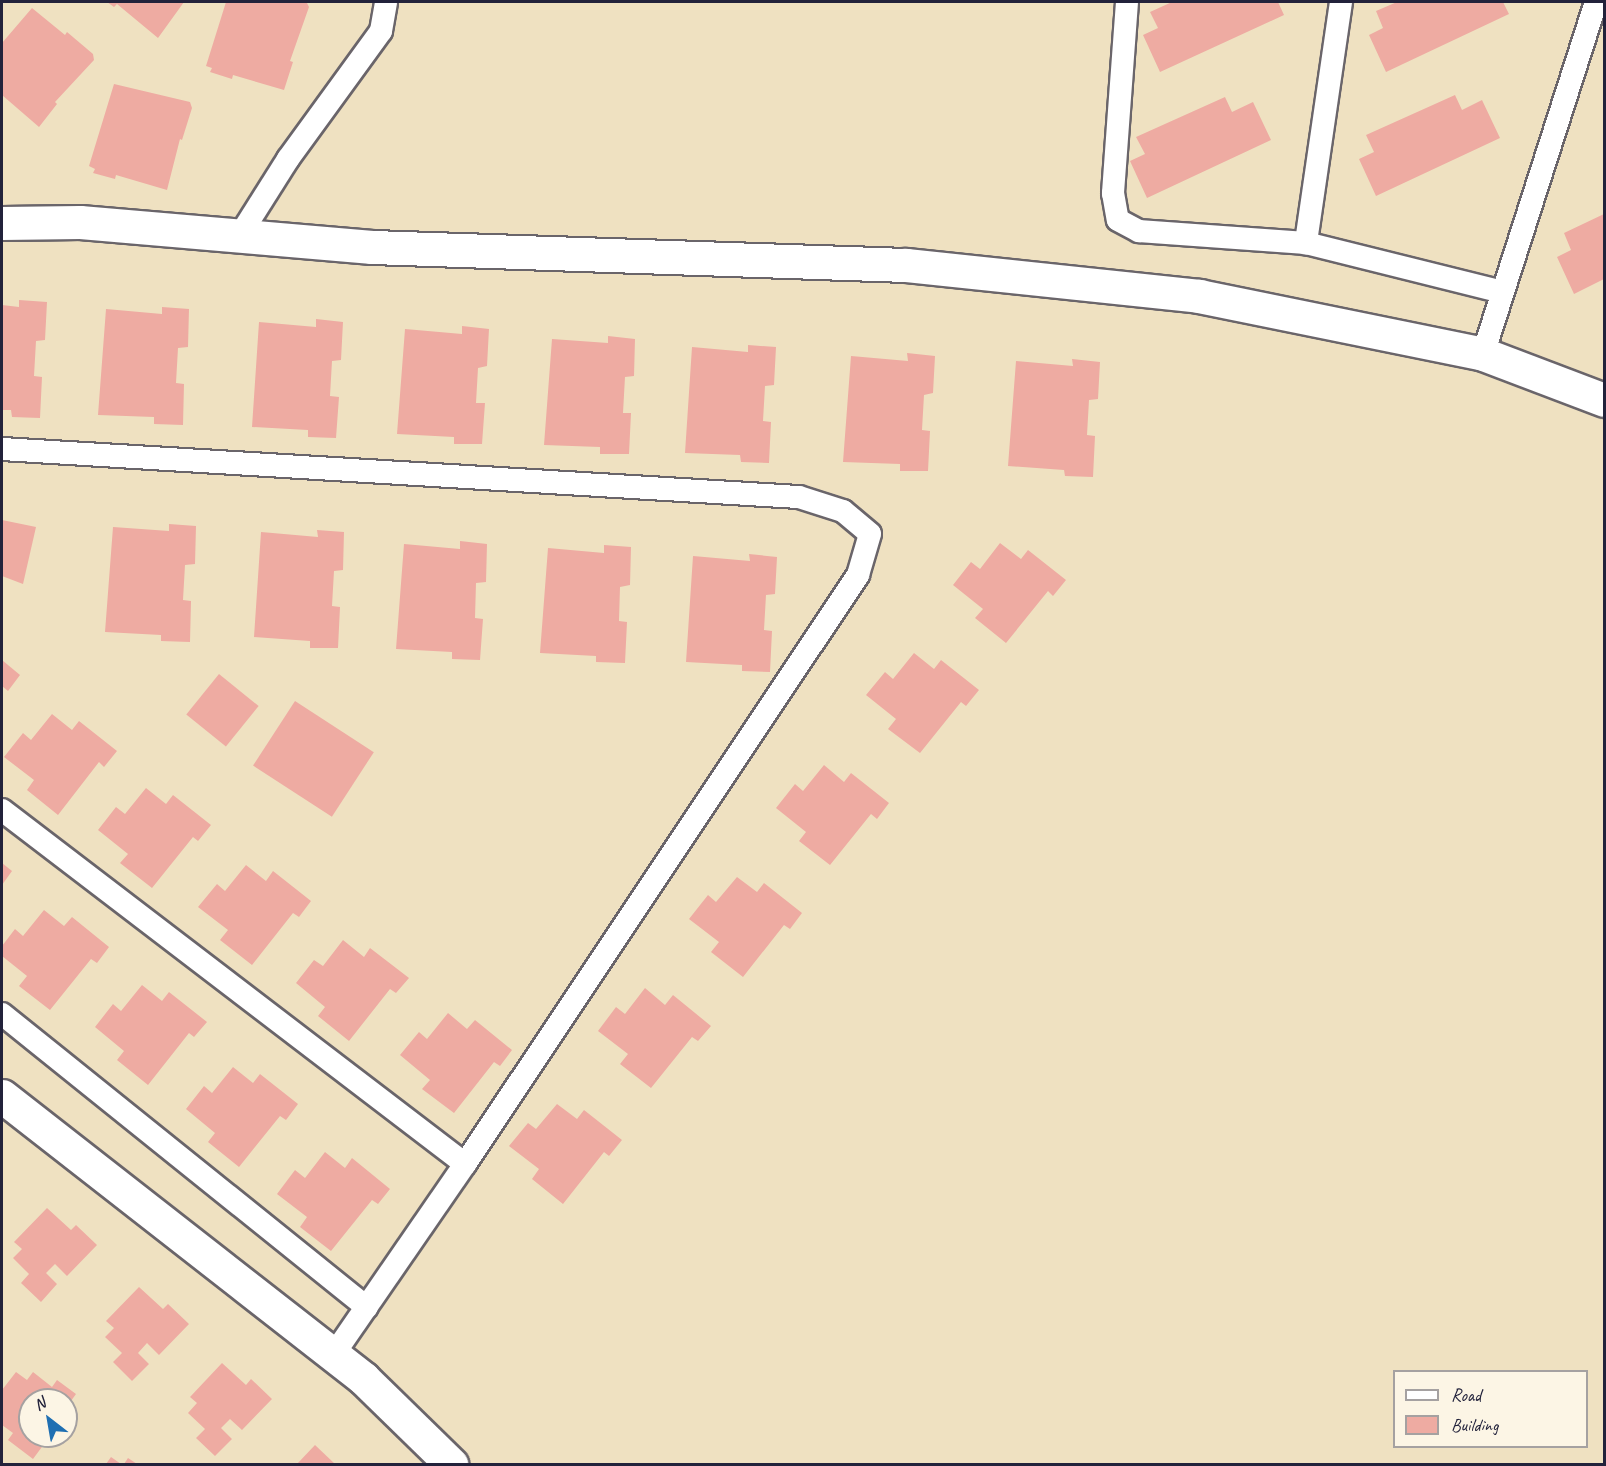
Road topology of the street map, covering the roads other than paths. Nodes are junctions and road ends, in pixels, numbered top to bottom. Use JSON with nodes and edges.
{"nodes":[{"id":1,"x":386,"y":2,"type":"edge"},
{"id":2,"x":1127,"y":2,"type":"edge"},
{"id":3,"x":1341,"y":2,"type":"edge"},
{"id":4,"x":1596,"y":2,"type":"edge"},
{"id":5,"x":2,"y":223,"type":"edge"},
{"id":6,"x":240,"y":235,"type":"junction"},
{"id":7,"x":1306,"y":243,"type":"junction"},
{"id":8,"x":1502,"y":292,"type":"junction"},
{"id":9,"x":1483,"y":354,"type":"junction"},
{"id":10,"x":1605,"y":400,"type":"edge"},
{"id":11,"x":2,"y":449,"type":"edge"},
{"id":12,"x":2,"y":810,"type":"edge"},
{"id":13,"x":2,"y":1014,"type":"edge"},
{"id":14,"x":2,"y":1096,"type":"edge"},
{"id":15,"x":465,"y":1164,"type":"junction"},
{"id":16,"x":367,"y":1307,"type":"junction"},
{"id":17,"x":333,"y":1355,"type":"junction"},
{"id":18,"x":452,"y":1464,"type":"edge"}],
"edges":[{"from":1,"to":6,"type":"lane"},
{"from":2,"to":7,"type":"lane"},
{"from":3,"to":7,"type":"lane"},
{"from":4,"to":8,"type":"lane"},
{"from":5,"to":6,"type":"street"},
{"from":6,"to":9,"type":"street"},
{"from":7,"to":8,"type":"lane"},
{"from":8,"to":9,"type":"lane"},
{"from":9,"to":10,"type":"street"},
{"from":11,"to":15,"type":"lane"},
{"from":12,"to":15,"type":"lane"},
{"from":13,"to":16,"type":"lane"},
{"from":14,"to":17,"type":"street"},
{"from":15,"to":16,"type":"lane"},
{"from":16,"to":17,"type":"lane"},
{"from":17,"to":18,"type":"street"}]}
